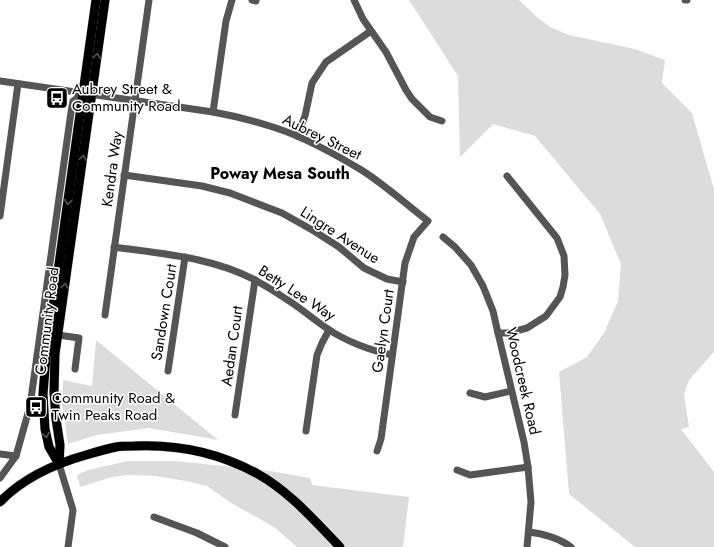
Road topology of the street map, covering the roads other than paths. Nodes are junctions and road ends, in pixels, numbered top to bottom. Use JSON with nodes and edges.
{"nodes":[{"id":1,"x":96,"y":0,"type":"edge"},
{"id":2,"x":105,"y":0,"type":"edge"},
{"id":3,"x":149,"y":0,"type":"edge"},
{"id":4,"x":232,"y":0,"type":"edge"},
{"id":5,"x":354,"y":0,"type":"edge"},
{"id":6,"x":371,"y":31,"type":"junction"},
{"id":7,"x":0,"y":82,"type":"edge"},
{"id":8,"x":18,"y":84,"type":"junction"},
{"id":9,"x":88,"y":94,"type":"junction"},
{"id":10,"x":135,"y":101,"type":"junction"},
{"id":11,"x":214,"y":112,"type":"junction"},
{"id":12,"x":442,"y":121,"type":"dead end"},
{"id":13,"x":297,"y":136,"type":"junction"},
{"id":14,"x":124,"y":175,"type":"junction"},
{"id":15,"x":507,"y":176,"type":"dead end"},
{"id":16,"x":0,"y":216,"type":"edge"},
{"id":17,"x":428,"y":222,"type":"joint"},
{"id":18,"x":443,"y":237,"type":"dead end"},
{"id":19,"x":114,"y":247,"type":"junction"},
{"id":20,"x":185,"y":257,"type":"junction"},
{"id":21,"x":255,"y":280,"type":"junction"},
{"id":22,"x":402,"y":282,"type":"junction"},
{"id":23,"x":105,"y":315,"type":"dead end"},
{"id":24,"x":329,"y":330,"type":"junction"},
{"id":25,"x":498,"y":333,"type":"junction"},
{"id":26,"x":58,"y":335,"type":"junction"},
{"id":27,"x":392,"y":355,"type":"junction"},
{"id":28,"x":75,"y":370,"type":"dead end"},
{"id":29,"x":168,"y":371,"type":"dead end"},
{"id":30,"x":511,"y":391,"type":"junction"},
{"id":31,"x":470,"y":393,"type":"dead end"},
{"id":32,"x":235,"y":415,"type":"dead end"},
{"id":33,"x":306,"y":431,"type":"dead end"},
{"id":34,"x":377,"y":451,"type":"dead end"},
{"id":35,"x":0,"y":454,"type":"edge"},
{"id":36,"x":16,"y":456,"type":"junction"},
{"id":37,"x":59,"y":464,"type":"junction"},
{"id":38,"x":528,"y":467,"type":"junction"},
{"id":39,"x":457,"y":470,"type":"dead end"},
{"id":40,"x":0,"y":478,"type":"edge"},
{"id":41,"x":0,"y":502,"type":"edge"},
{"id":42,"x":154,"y":517,"type":"dead end"},
{"id":43,"x":529,"y":532,"type":"junction"},
{"id":44,"x":68,"y":547,"type":"edge"},
{"id":45,"x":225,"y":547,"type":"edge"},
{"id":46,"x":340,"y":547,"type":"edge"},
{"id":47,"x":527,"y":547,"type":"edge"},
{"id":48,"x":571,"y":547,"type":"edge"}],
"edges":[{"from":1,"to":9,"type":"main road","name":"Community Road"},
{"from":9,"to":2,"type":"main road","name":"Community Road","one_way":true},
{"from":3,"to":10,"type":"street","name":"Kendra Way"},
{"from":4,"to":11,"type":"street"},
{"from":5,"to":6,"type":"street"},
{"from":6,"to":12,"type":"street"},
{"from":6,"to":13,"type":"street"},
{"from":7,"to":8,"type":"street","name":"Aubrey Street"},
{"from":8,"to":9,"type":"street","name":"Aubrey Street"},
{"from":8,"to":16,"type":"street"},
{"from":9,"to":10,"type":"street","name":"Aubrey Street"},
{"from":26,"to":9,"type":"main road","name":"Community Road","one_way":true},
{"from":9,"to":36,"type":"street"},
{"from":9,"to":37,"type":"main road","name":"Community Road","one_way":true},
{"from":10,"to":11,"type":"street","name":"Aubrey Street"},
{"from":10,"to":14,"type":"street","name":"Kendra Way"},
{"from":11,"to":13,"type":"street","name":"Aubrey Street"},
{"from":13,"to":17,"type":"street","name":"Aubrey Street"},
{"from":14,"to":19,"type":"street","name":"Kendra Way"},
{"from":14,"to":22,"type":"street","name":"Lingre Avenue"},
{"from":15,"to":25,"type":"street"},
{"from":17,"to":22,"type":"street","name":"Gaelyn Court"},
{"from":18,"to":25,"type":"street","name":"Woodcreek Road"},
{"from":19,"to":20,"type":"street","name":"Betty Lee Way"},
{"from":19,"to":23,"type":"street","name":"Kendra Way"},
{"from":20,"to":21,"type":"street","name":"Betty Lee Way"},
{"from":20,"to":29,"type":"street","name":"Sandown Court"},
{"from":21,"to":24,"type":"street","name":"Betty Lee Way"},
{"from":21,"to":32,"type":"street","name":"Aedan Court"},
{"from":22,"to":27,"type":"street","name":"Gaelyn Court"},
{"from":24,"to":27,"type":"street","name":"Betty Lee Way"},
{"from":24,"to":33,"type":"street"},
{"from":25,"to":30,"type":"street","name":"Woodcreek Road"},
{"from":26,"to":28,"type":"street"},
{"from":26,"to":37,"type":"main road","name":"Community Road"},
{"from":27,"to":34,"type":"street","name":"Gaelyn Court"},
{"from":30,"to":31,"type":"street"},
{"from":30,"to":38,"type":"street","name":"Woodcreek Road"},
{"from":35,"to":36,"type":"street"},
{"from":36,"to":40,"type":"street"},
{"from":37,"to":41,"type":"main road"},
{"from":37,"to":44,"type":"street"},
{"from":37,"to":46,"type":"main road"},
{"from":38,"to":39,"type":"street"},
{"from":38,"to":43,"type":"street","name":"Woodcreek Road"},
{"from":42,"to":45,"type":"street"},
{"from":43,"to":47,"type":"street","name":"Woodcreek Road"},
{"from":43,"to":48,"type":"street"}]}
